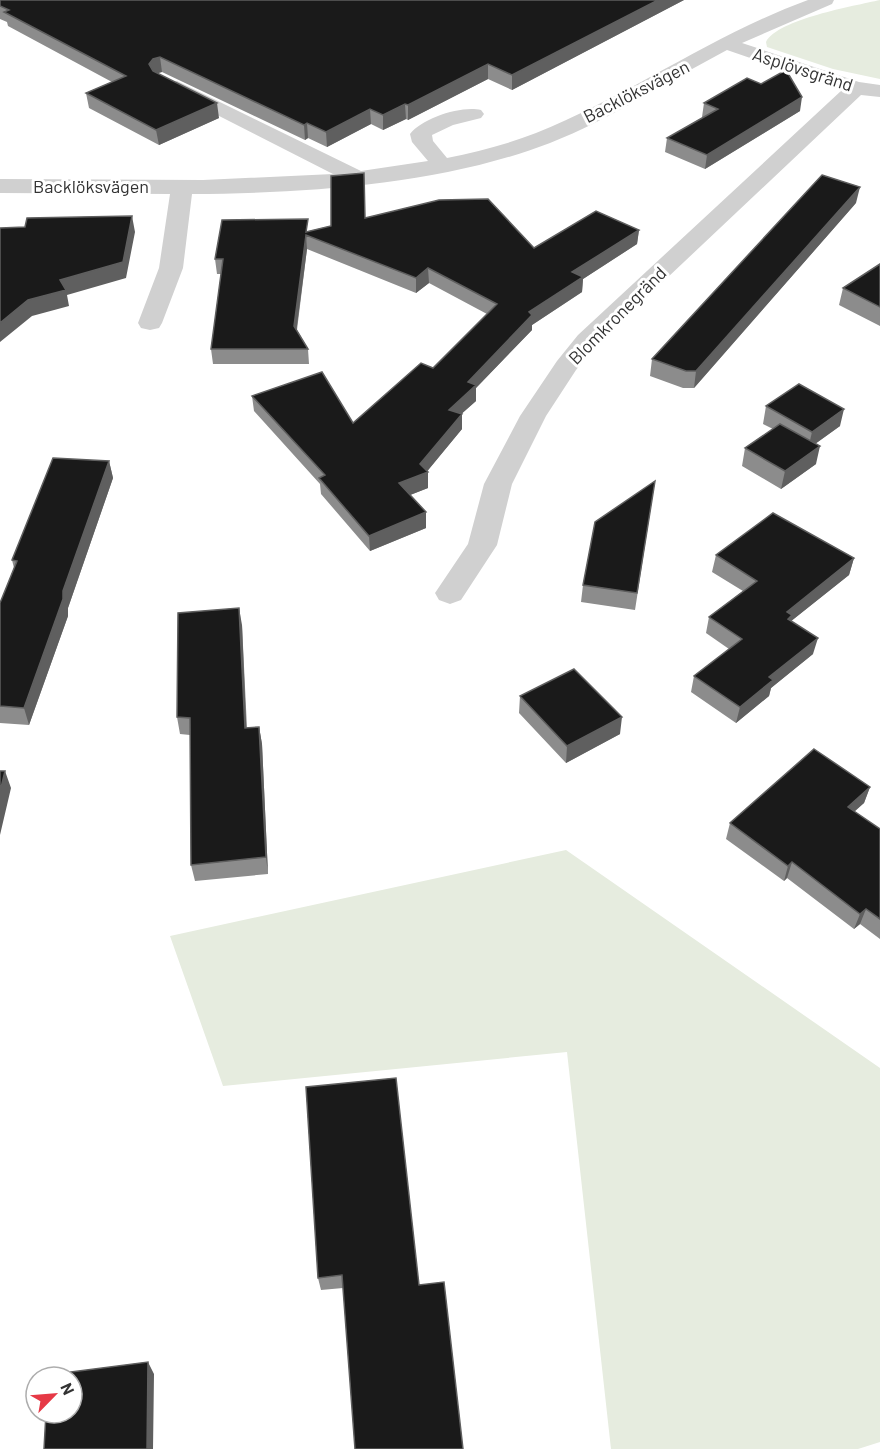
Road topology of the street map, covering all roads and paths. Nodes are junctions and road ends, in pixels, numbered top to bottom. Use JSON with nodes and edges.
{"nodes":[{"id":1,"x":825,"y":0,"type":"edge"},
{"id":2,"x":727,"y":44,"type":"junction"},
{"id":3,"x":163,"y":80,"type":"edge"},
{"id":4,"x":868,"y":89,"type":"edge"},
{"id":5,"x":474,"y":114,"type":"dead end"},
{"id":6,"x":441,"y":164,"type":"junction"},
{"id":7,"x":357,"y":178,"type":"junction"},
{"id":8,"x":0,"y":186,"type":"edge"},
{"id":9,"x":182,"y":186,"type":"junction"},
{"id":10,"x":150,"y":323,"type":"dead end"},
{"id":11,"x":450,"y":593,"type":"dead end"}],
"edges":[{"from":1,"to":2,"type":"street","name":"Backlöksvägen"},
{"from":2,"to":4,"type":"street","name":"Asplövsgränd"},
{"from":2,"to":6,"type":"street","name":"Backlöksvägen"},
{"from":3,"to":7,"type":"street"},
{"from":4,"to":11,"type":"street","name":"Blomkronegränd"},
{"from":5,"to":6,"type":"street"},
{"from":6,"to":7,"type":"street","name":"Backlöksvägen"},
{"from":7,"to":9,"type":"street","name":"Backlöksvägen"},
{"from":8,"to":9,"type":"street","name":"Backlöksvägen"},
{"from":9,"to":10,"type":"street"}]}
